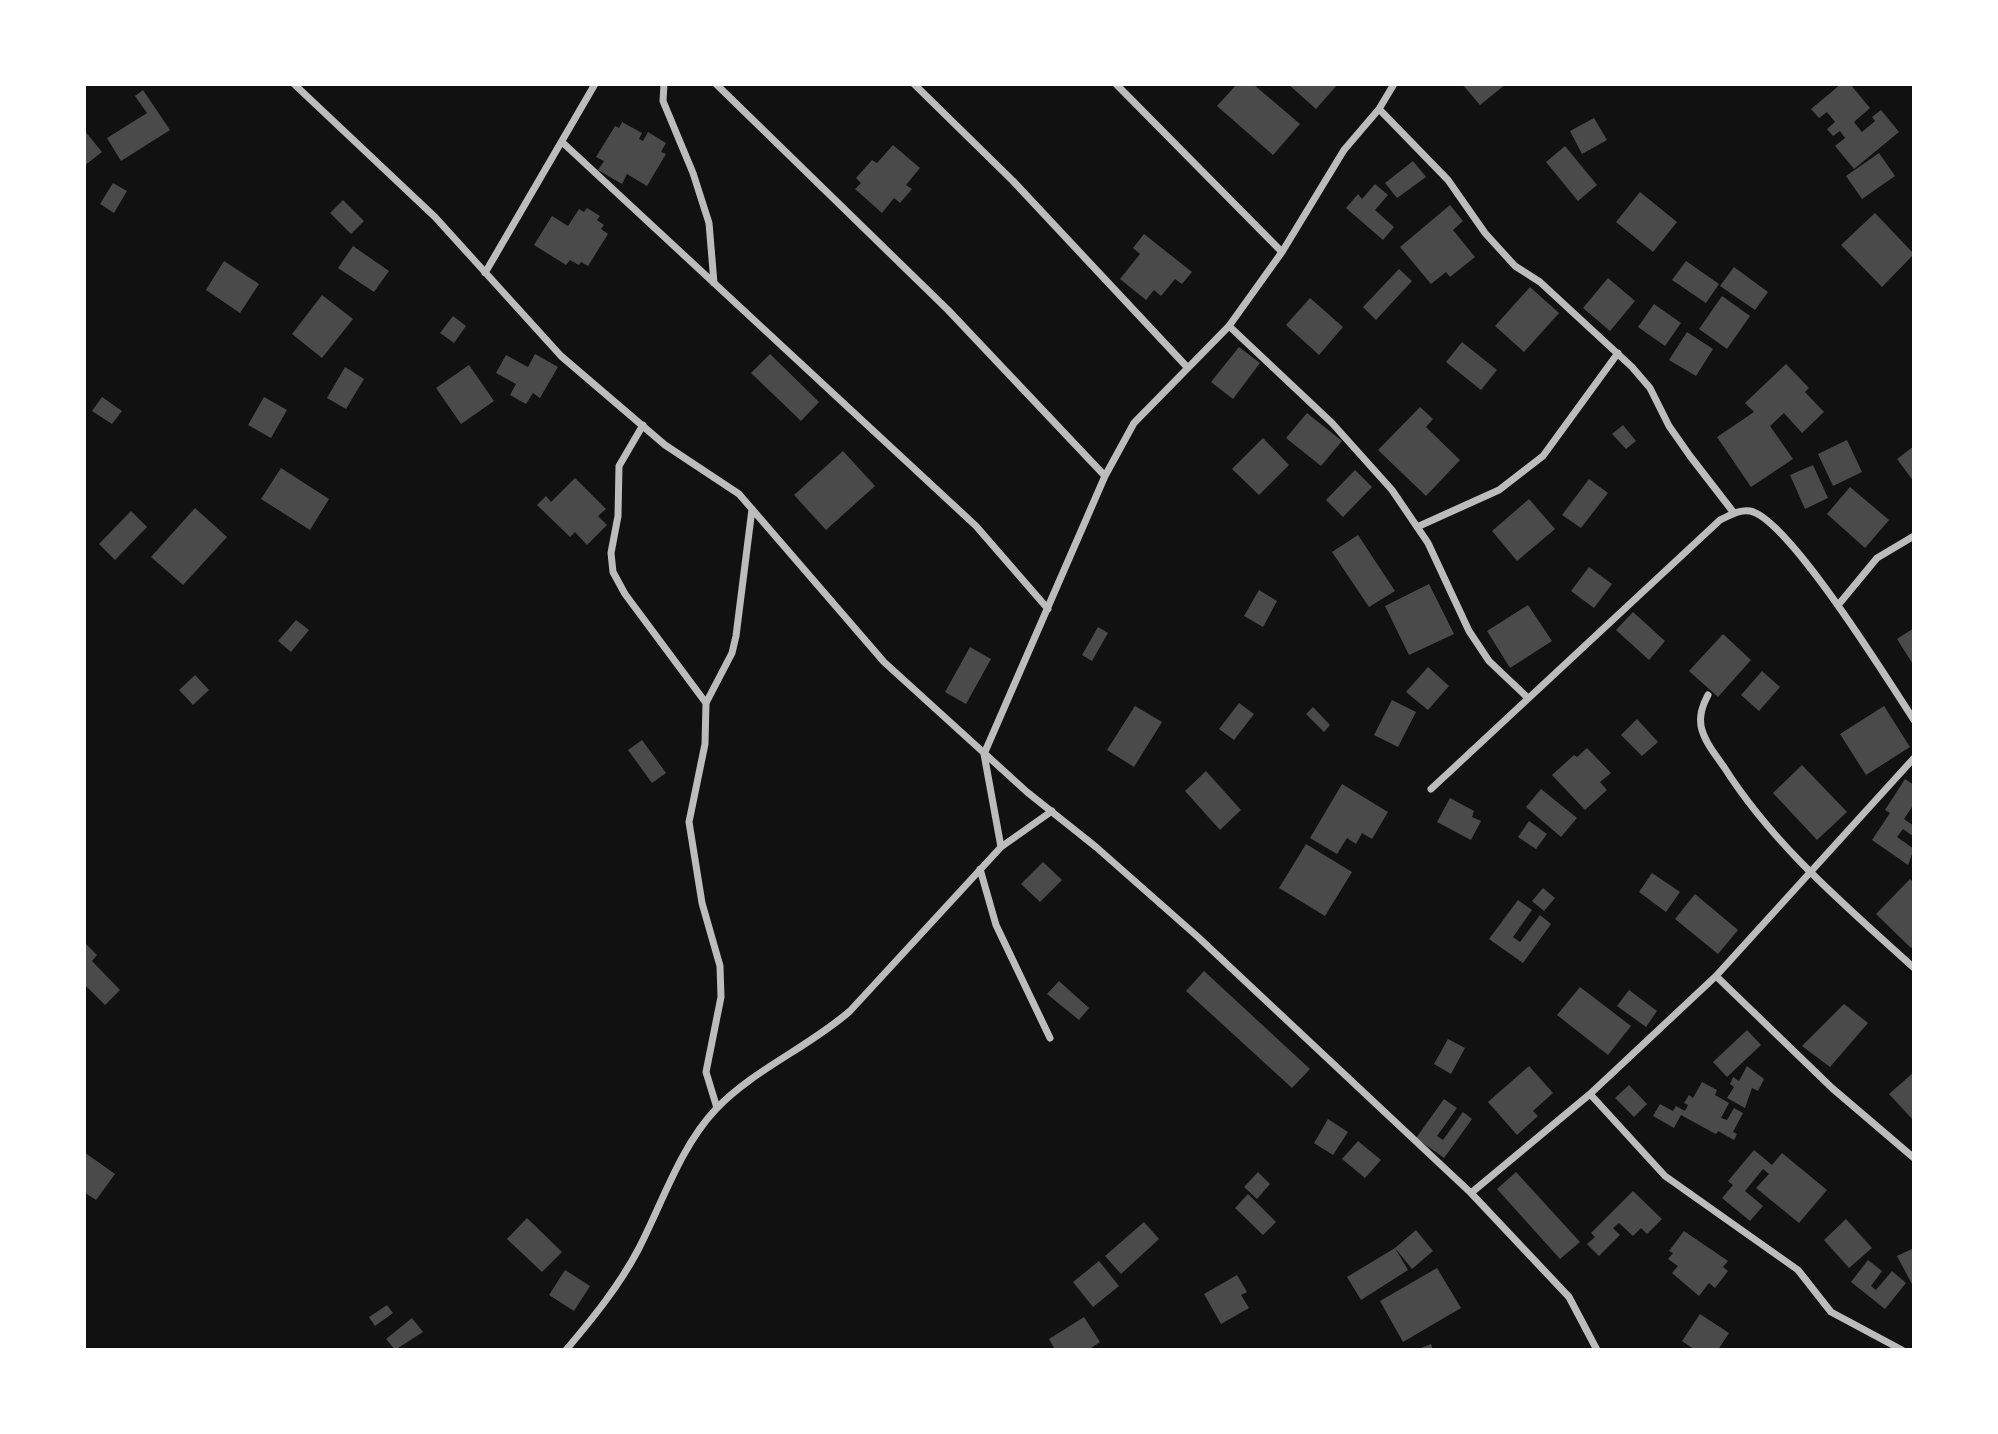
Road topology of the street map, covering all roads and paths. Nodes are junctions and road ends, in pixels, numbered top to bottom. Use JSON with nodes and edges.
{"nodes":[{"id":1,"x":294,"y":84,"type":"edge"},
{"id":2,"x":595,"y":84,"type":"edge"},
{"id":3,"x":664,"y":84,"type":"edge"},
{"id":4,"x":716,"y":84,"type":"edge"},
{"id":5,"x":914,"y":84,"type":"edge"},
{"id":6,"x":1116,"y":84,"type":"edge"},
{"id":7,"x":1394,"y":84,"type":"edge"},
{"id":8,"x":1379,"y":109,"type":"junction"},
{"id":9,"x":562,"y":142,"type":"junction"},
{"id":10,"x":1282,"y":252,"type":"junction"},
{"id":11,"x":485,"y":273,"type":"junction"},
{"id":12,"x":714,"y":283,"type":"junction"},
{"id":13,"x":1229,"y":326,"type":"junction"},
{"id":14,"x":1618,"y":352,"type":"junction"},
{"id":15,"x":1188,"y":368,"type":"junction"},
{"id":16,"x":643,"y":425,"type":"junction"},
{"id":17,"x":1105,"y":476,"type":"junction"},
{"id":18,"x":752,"y":509,"type":"junction"},
{"id":19,"x":1734,"y":513,"type":"junction"},
{"id":20,"x":1417,"y":527,"type":"junction"},
{"id":21,"x":1914,"y":537,"type":"edge"},
{"id":22,"x":1839,"y":604,"type":"junction"},
{"id":23,"x":1048,"y":609,"type":"junction"},
{"id":24,"x":1708,"y":695,"type":"dead end"},
{"id":25,"x":1528,"y":698,"type":"junction"},
{"id":26,"x":706,"y":703,"type":"junction"},
{"id":27,"x":1914,"y":720,"type":"edge"},
{"id":28,"x":984,"y":754,"type":"junction"},
{"id":29,"x":1914,"y":758,"type":"edge"},
{"id":30,"x":1431,"y":789,"type":"dead end"},
{"id":31,"x":1052,"y":811,"type":"junction"},
{"id":32,"x":1001,"y":847,"type":"junction"},
{"id":33,"x":979,"y":869,"type":"junction"},
{"id":34,"x":1808,"y":872,"type":"junction"},
{"id":35,"x":1914,"y":968,"type":"edge"},
{"id":36,"x":1716,"y":976,"type":"junction"},
{"id":37,"x":1051,"y":1038,"type":"dead end"},
{"id":38,"x":1590,"y":1094,"type":"junction"},
{"id":39,"x":717,"y":1108,"type":"junction"},
{"id":40,"x":1914,"y":1157,"type":"edge"},
{"id":41,"x":1471,"y":1193,"type":"junction"},
{"id":42,"x":566,"y":1350,"type":"edge"},
{"id":43,"x":1597,"y":1350,"type":"edge"},
{"id":44,"x":1902,"y":1350,"type":"edge"}],
"edges":[{"from":1,"to":11,"type":"street"},
{"from":2,"to":9,"type":"street"},
{"from":3,"to":12,"type":"street"},
{"from":4,"to":17,"type":"street"},
{"from":5,"to":15,"type":"street"},
{"from":6,"to":10,"type":"street"},
{"from":7,"to":8,"type":"street"},
{"from":8,"to":10,"type":"street"},
{"from":8,"to":14,"type":"street"},
{"from":9,"to":11,"type":"street"},
{"from":9,"to":12,"type":"street"},
{"from":10,"to":13,"type":"street"},
{"from":11,"to":16,"type":"street"},
{"from":12,"to":23,"type":"street"},
{"from":13,"to":15,"type":"street"},
{"from":13,"to":20,"type":"street"},
{"from":14,"to":19,"type":"street"},
{"from":14,"to":20,"type":"street"},
{"from":15,"to":17,"type":"street"},
{"from":16,"to":18,"type":"street"},
{"from":16,"to":26,"type":"street"},
{"from":17,"to":23,"type":"street"},
{"from":18,"to":26,"type":"street"},
{"from":18,"to":28,"type":"street"},
{"from":19,"to":22,"type":"street"},
{"from":19,"to":25,"type":"street"},
{"from":20,"to":25,"type":"street"},
{"from":21,"to":22,"type":"street"},
{"from":22,"to":27,"type":"street"},
{"from":23,"to":28,"type":"street"},
{"from":24,"to":34,"type":"street"},
{"from":25,"to":30,"type":"street"},
{"from":26,"to":39,"type":"street"},
{"from":28,"to":31,"type":"street"},
{"from":28,"to":32,"type":"street"},
{"from":29,"to":34,"type":"street"},
{"from":31,"to":32,"type":"street"},
{"from":31,"to":41,"type":"street"},
{"from":32,"to":33,"type":"street"},
{"from":33,"to":37,"type":"street"},
{"from":33,"to":39,"type":"street"},
{"from":34,"to":35,"type":"street"},
{"from":34,"to":36,"type":"street"},
{"from":36,"to":38,"type":"street"},
{"from":36,"to":40,"type":"street"},
{"from":38,"to":41,"type":"street"},
{"from":38,"to":44,"type":"street"},
{"from":39,"to":42,"type":"street"},
{"from":41,"to":43,"type":"street"}]}
